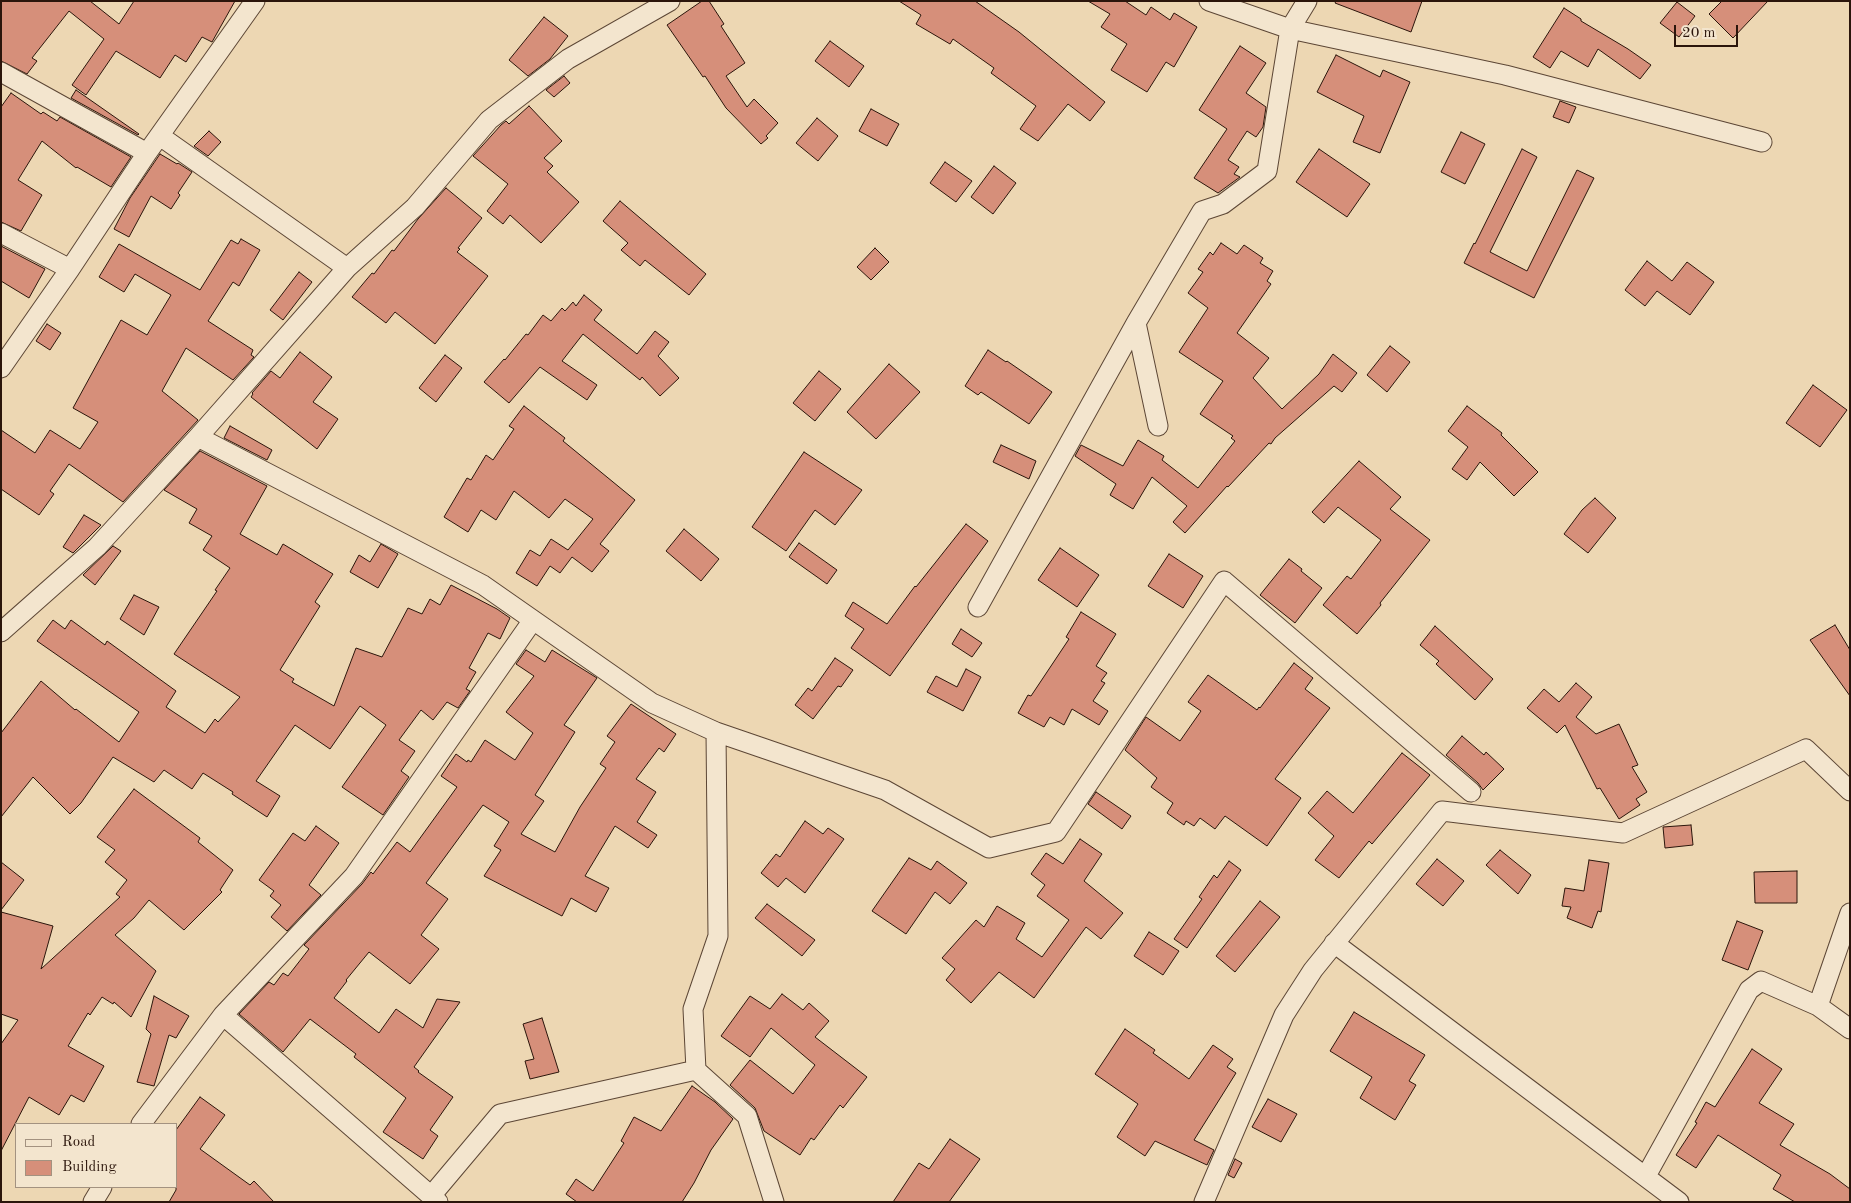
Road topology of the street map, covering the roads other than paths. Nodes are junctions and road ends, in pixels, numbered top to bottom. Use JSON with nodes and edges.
{"nodes":[{"id":1,"x":255,"y":1,"type":"edge"},
{"id":2,"x":670,"y":1,"type":"edge"},
{"id":3,"x":1209,"y":1,"type":"edge"},
{"id":4,"x":1306,"y":1,"type":"edge"},
{"id":5,"x":1290,"y":29,"type":"junction"},
{"id":6,"x":1,"y":72,"type":"edge"},
{"id":7,"x":160,"y":136,"type":"junction"},
{"id":8,"x":1762,"y":142,"type":"dead end"},
{"id":9,"x":147,"y":152,"type":"junction"},
{"id":10,"x":1,"y":233,"type":"edge"},
{"id":11,"x":347,"y":268,"type":"junction"},
{"id":12,"x":70,"y":269,"type":"junction"},
{"id":13,"x":1136,"y":323,"type":"junction"},
{"id":14,"x":1,"y":368,"type":"edge"},
{"id":15,"x":1158,"y":426,"type":"dead end"},
{"id":16,"x":198,"y":437,"type":"junction"},
{"id":17,"x":978,"y":608,"type":"dead end"},
{"id":18,"x":533,"y":620,"type":"junction"},
{"id":19,"x":1,"y":632,"type":"edge"},
{"id":20,"x":716,"y":732,"type":"junction"},
{"id":21,"x":1850,"y":791,"type":"edge"},
{"id":22,"x":1471,"y":792,"type":"dead end"},
{"id":23,"x":1850,"y":913,"type":"edge"},
{"id":24,"x":1334,"y":943,"type":"junction"},
{"id":25,"x":1818,"y":1006,"type":"junction"},
{"id":26,"x":223,"y":1014,"type":"junction"},
{"id":27,"x":1850,"y":1029,"type":"edge"},
{"id":28,"x":696,"y":1070,"type":"junction"},
{"id":29,"x":142,"y":1123,"type":"edge"},
{"id":30,"x":1646,"y":1176,"type":"junction"},
{"id":31,"x":101,"y":1188,"type":"edge"},
{"id":32,"x":435,"y":1199,"type":"edge"},
{"id":33,"x":93,"y":1202,"type":"edge"},
{"id":34,"x":774,"y":1202,"type":"edge"},
{"id":35,"x":1204,"y":1202,"type":"edge"},
{"id":36,"x":1679,"y":1202,"type":"edge"}],
"edges":[{"from":1,"to":7,"type":"street"},
{"from":2,"to":11,"type":"street"},
{"from":3,"to":5,"type":"street"},
{"from":4,"to":5,"type":"street"},
{"from":5,"to":8,"type":"street"},
{"from":5,"to":13,"type":"street"},
{"from":6,"to":9,"type":"street"},
{"from":7,"to":9,"type":"street"},
{"from":7,"to":11,"type":"street"},
{"from":9,"to":12,"type":"street"},
{"from":10,"to":12,"type":"street"},
{"from":11,"to":16,"type":"street"},
{"from":12,"to":14,"type":"street"},
{"from":13,"to":15,"type":"street"},
{"from":13,"to":17,"type":"street"},
{"from":16,"to":18,"type":"street"},
{"from":16,"to":19,"type":"street"},
{"from":18,"to":20,"type":"street"},
{"from":18,"to":26,"type":"street"},
{"from":20,"to":22,"type":"street"},
{"from":20,"to":28,"type":"street"},
{"from":21,"to":24,"type":"street"},
{"from":23,"to":25,"type":"street"},
{"from":24,"to":30,"type":"street"},
{"from":24,"to":35,"type":"street"},
{"from":25,"to":27,"type":"street"},
{"from":25,"to":30,"type":"street"},
{"from":26,"to":29,"type":"street"},
{"from":26,"to":32,"type":"street"},
{"from":28,"to":32,"type":"street"},
{"from":28,"to":34,"type":"street"},
{"from":30,"to":36,"type":"street"},
{"from":31,"to":33,"type":"street"}]}
